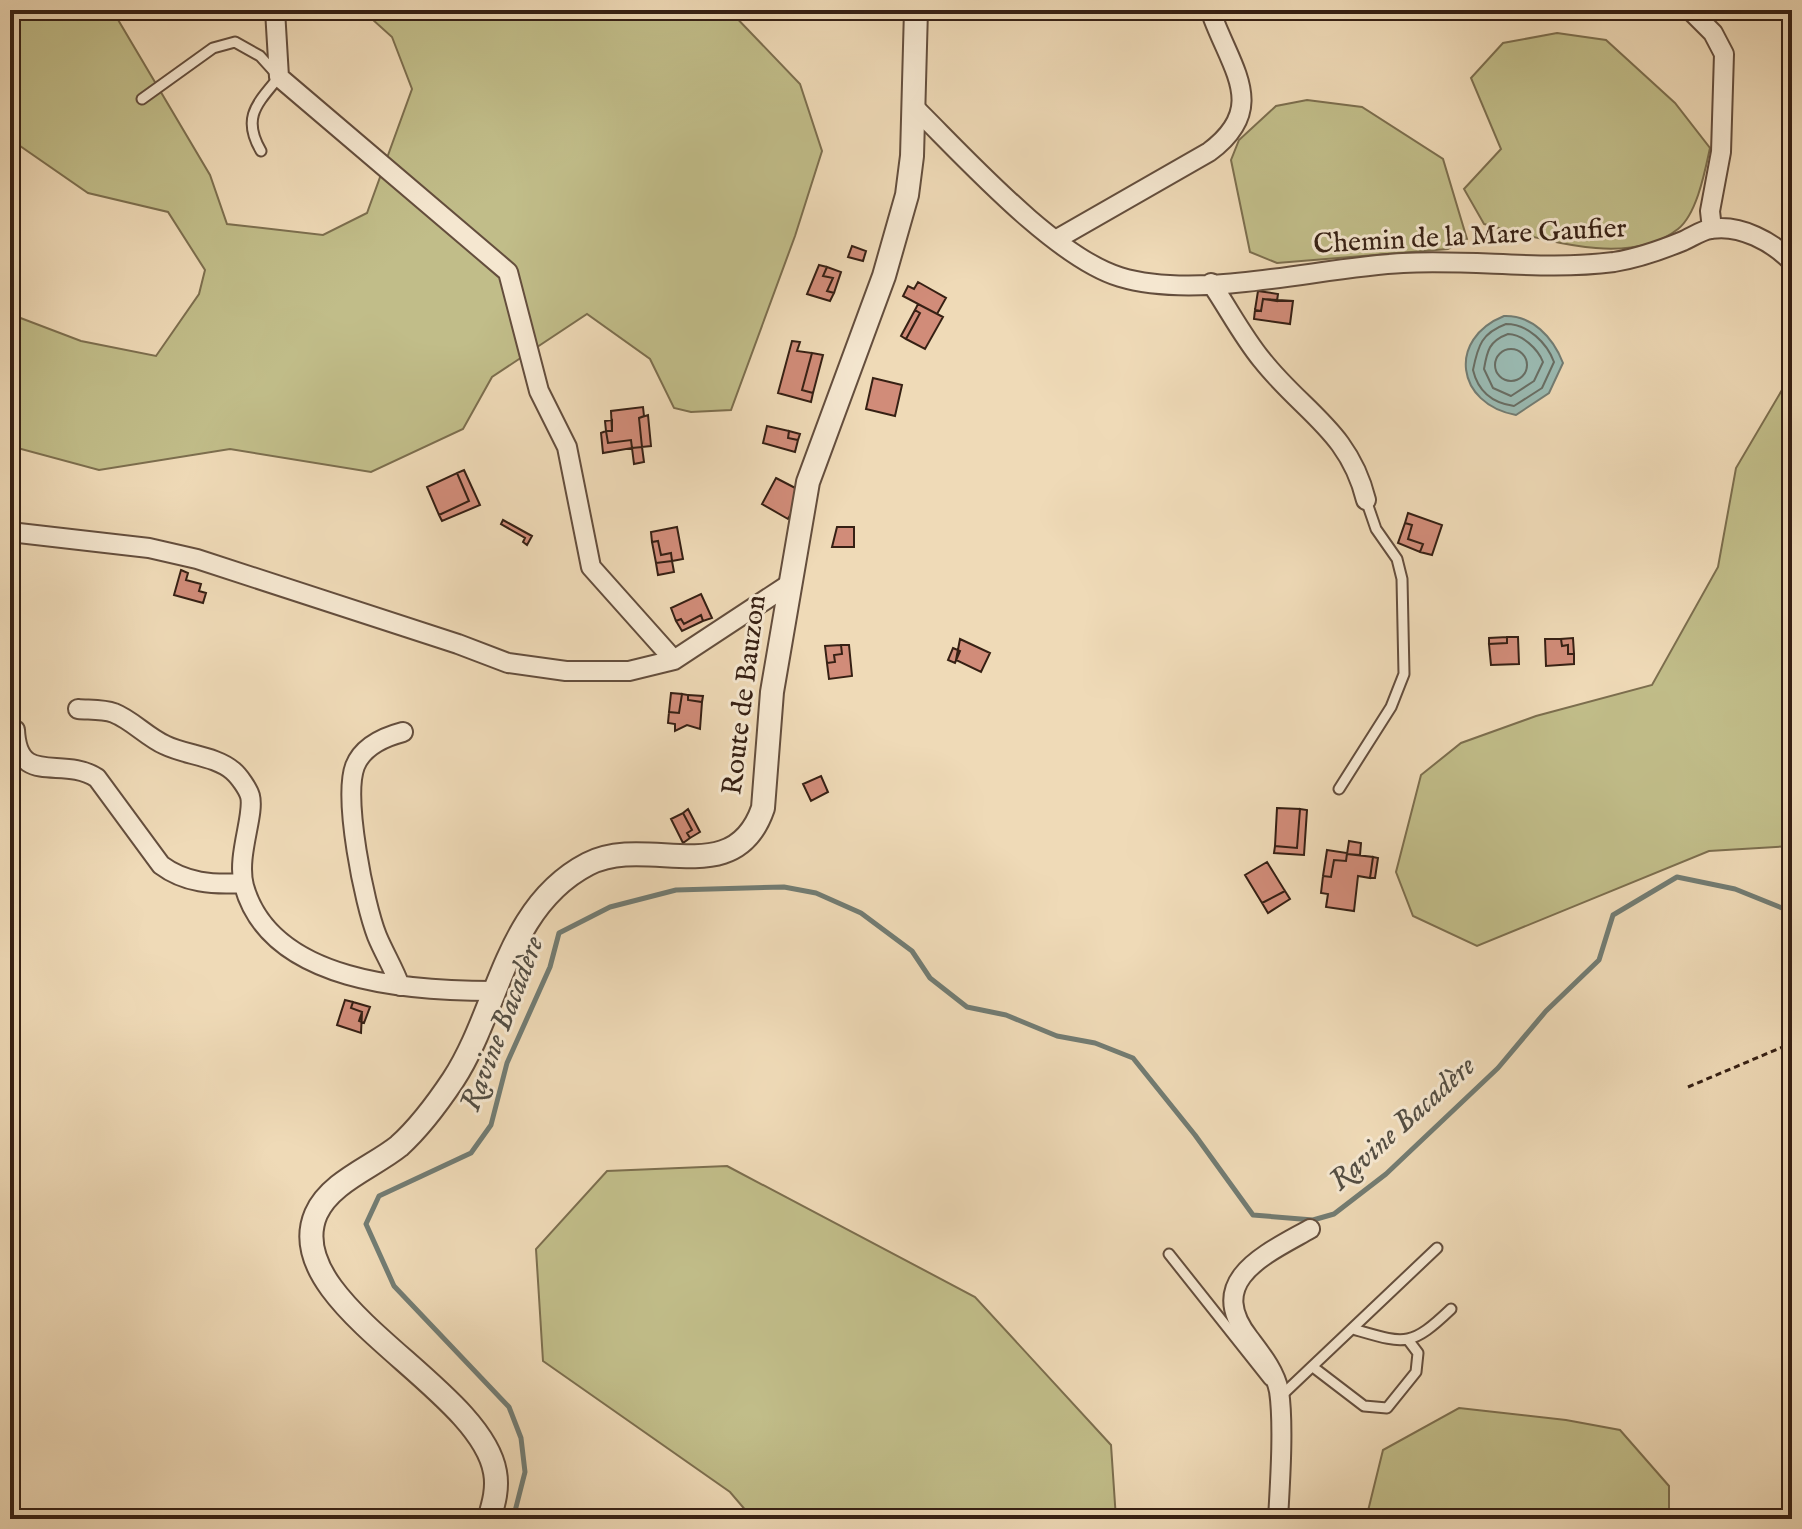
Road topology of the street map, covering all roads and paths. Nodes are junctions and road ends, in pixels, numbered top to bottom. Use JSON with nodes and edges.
{"nodes":[{"id":1,"x":275,"y":10,"type":"edge"},
{"id":2,"x":916,"y":10,"type":"edge"},
{"id":3,"x":1690,"y":10,"type":"edge"},
{"id":4,"x":1213,"y":18,"type":"dead end"},
{"id":5,"x":279,"y":77,"type":"junction"},
{"id":6,"x":142,"y":99,"type":"dead end"},
{"id":7,"x":912,"y":105,"type":"junction"},
{"id":8,"x":261,"y":151,"type":"dead end"},
{"id":9,"x":1712,"y":229,"type":"junction"},
{"id":10,"x":1057,"y":239,"type":"junction"},
{"id":11,"x":1792,"y":262,"type":"edge"},
{"id":12,"x":1211,"y":283,"type":"junction"},
{"id":13,"x":1366,"y":500,"type":"joint"},
{"id":14,"x":10,"y":532,"type":"edge"},
{"id":15,"x":788,"y":585,"type":"junction"},
{"id":16,"x":674,"y":660,"type":"junction"},
{"id":17,"x":78,"y":709,"type":"dead end"},
{"id":18,"x":15,"y":730,"type":"dead end"},
{"id":19,"x":403,"y":732,"type":"dead end"},
{"id":20,"x":1339,"y":789,"type":"dead end"},
{"id":21,"x":243,"y":883,"type":"junction"},
{"id":22,"x":400,"y":986,"type":"junction"},
{"id":23,"x":494,"y":991,"type":"junction"},
{"id":24,"x":1792,"y":1043,"type":"edge"},
{"id":25,"x":1688,"y":1087,"type":"dead end"},
{"id":26,"x":1310,"y":1229,"type":"dead end"},
{"id":27,"x":1437,"y":1248,"type":"dead end"},
{"id":28,"x":1169,"y":1254,"type":"dead end"},
{"id":29,"x":1451,"y":1309,"type":"dead end"},
{"id":30,"x":1353,"y":1329,"type":"junction"},
{"id":31,"x":1409,"y":1341,"type":"junction"},
{"id":32,"x":1313,"y":1367,"type":"junction"},
{"id":33,"x":1279,"y":1395,"type":"junction"},
{"id":34,"x":489,"y":1519,"type":"edge"},
{"id":35,"x":1278,"y":1519,"type":"edge"}],
"edges":[{"from":1,"to":5,"type":"street"},
{"from":2,"to":7,"type":"street","name":"Route de Bauzon"},
{"from":3,"to":9,"type":"street"},
{"from":4,"to":10,"type":"street"},
{"from":5,"to":6,"type":"lane"},
{"from":5,"to":8,"type":"lane"},
{"from":5,"to":16,"type":"street"},
{"from":7,"to":10,"type":"street","name":"Chemin de la Mare Gaufier"},
{"from":7,"to":15,"type":"street","name":"Route de Bauzon"},
{"from":9,"to":11,"type":"street"},
{"from":9,"to":12,"type":"street","name":"Chemin de la Mare Gaufier"},
{"from":10,"to":12,"type":"street","name":"Chemin de la Mare Gaufier"},
{"from":12,"to":13,"type":"street"},
{"from":13,"to":20,"type":"lane"},
{"from":14,"to":16,"type":"street"},
{"from":15,"to":16,"type":"street"},
{"from":15,"to":23,"type":"street","name":"Route de Bauzon"},
{"from":17,"to":21,"type":"street"},
{"from":18,"to":21,"type":"street"},
{"from":19,"to":22,"type":"street"},
{"from":21,"to":22,"type":"street"},
{"from":22,"to":23,"type":"street"},
{"from":23,"to":34,"type":"street","name":"Route de Bauzon"},
{"from":24,"to":25,"type":"path"},
{"from":26,"to":33,"type":"street"},
{"from":27,"to":30,"type":"lane"},
{"from":28,"to":33,"type":"lane"},
{"from":29,"to":31,"type":"lane"},
{"from":30,"to":31,"type":"lane"},
{"from":30,"to":32,"type":"lane"},
{"from":31,"to":32,"type":"lane"},
{"from":32,"to":33,"type":"lane"},
{"from":33,"to":35,"type":"street"}]}
